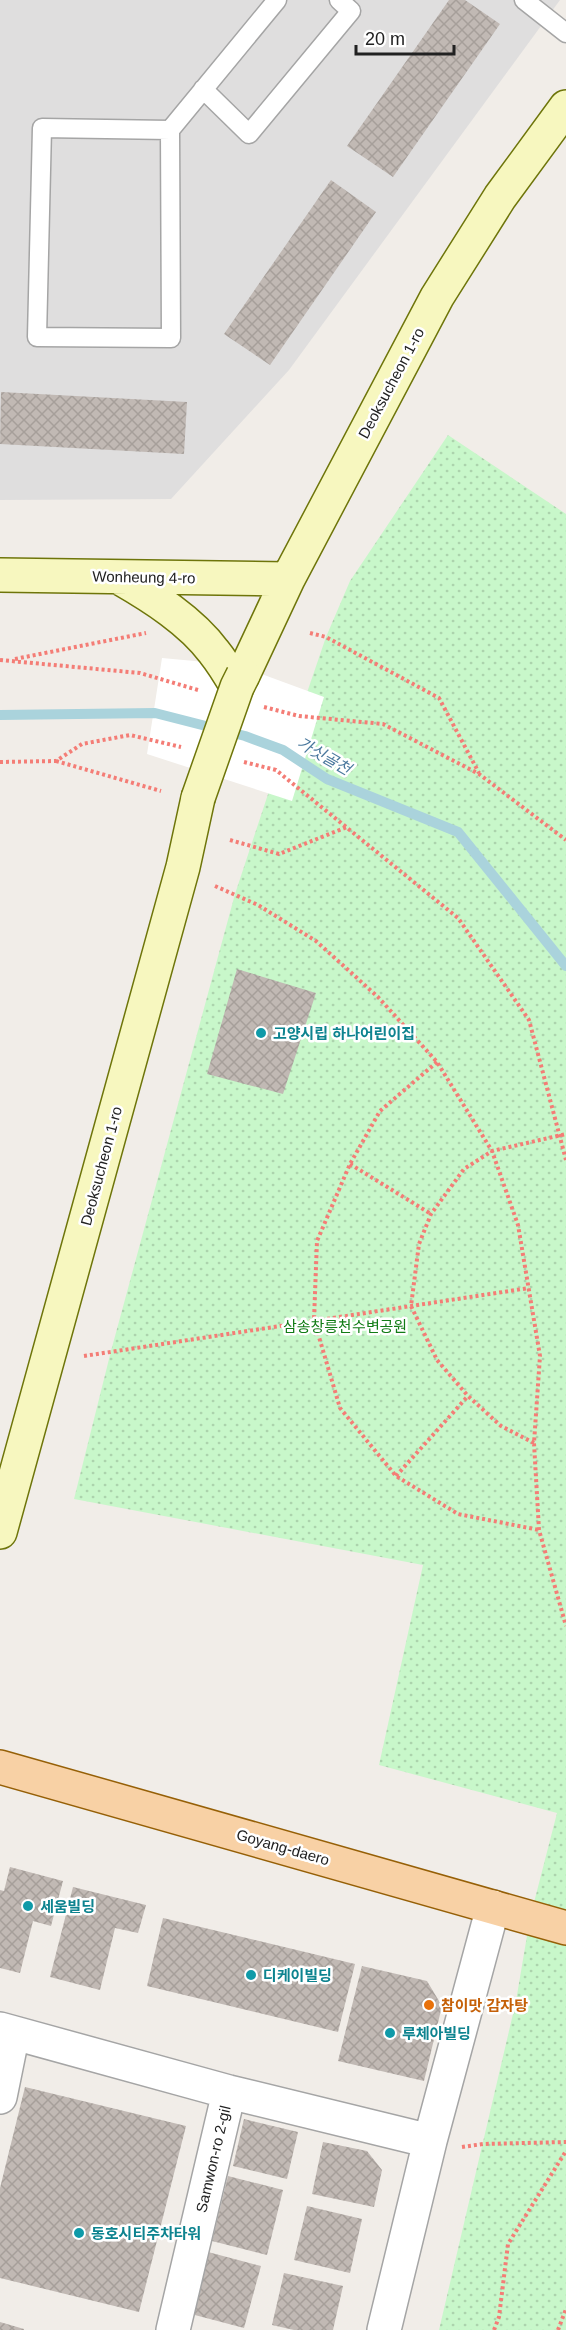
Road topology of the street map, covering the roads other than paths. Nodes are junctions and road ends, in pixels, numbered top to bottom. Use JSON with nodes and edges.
{"nodes":[{"id":1,"x":277,"y":0,"type":"edge"},
{"id":2,"x":339,"y":0,"type":"edge"},
{"id":3,"x":524,"y":0,"type":"edge"},
{"id":4,"x":566,"y":33,"type":"edge"},
{"id":5,"x":203,"y":89,"type":"junction"},
{"id":6,"x":566,"y":107,"type":"edge"},
{"id":7,"x":170,"y":130,"type":"junction"},
{"id":8,"x":0,"y":575,"type":"edge"},
{"id":9,"x":119,"y":577,"type":"junction"},
{"id":10,"x":288,"y":579,"type":"junction"},
{"id":11,"x":246,"y":689,"type":"junction"},
{"id":12,"x":0,"y":1532,"type":"edge"},
{"id":13,"x":0,"y":1767,"type":"edge"},
{"id":14,"x":493,"y":1907,"type":"junction"},
{"id":15,"x":566,"y":1928,"type":"edge"},
{"id":16,"x":7,"y":2031,"type":"edge"},
{"id":17,"x":229,"y":2092,"type":"junction"},
{"id":18,"x":0,"y":2097,"type":"edge"},
{"id":19,"x":442,"y":2144,"type":"junction"},
{"id":20,"x":173,"y":2330,"type":"edge"},
{"id":21,"x":384,"y":2330,"type":"edge"}],
"edges":[{"from":1,"to":5,"type":"lane"},
{"from":2,"to":5,"type":"lane"},
{"from":3,"to":4,"type":"lane"},
{"from":5,"to":7,"type":"lane"},
{"from":6,"to":10,"type":"street","name":"Deoksucheon 1-ro"},
{"from":7,"to":7,"type":"lane"},
{"from":8,"to":9,"type":"street","name":"Wonheung 4-ro"},
{"from":9,"to":10,"type":"street","name":"Wonheung 4-ro"},
{"from":9,"to":11,"type":"street"},
{"from":10,"to":11,"type":"street","name":"Deoksucheon 1-ro"},
{"from":11,"to":12,"type":"street","name":"Deoksucheon 1-ro","bridge":true},
{"from":13,"to":14,"type":"main road","name":"Goyang-daero"},
{"from":14,"to":15,"type":"main road","name":"Goyang-daero"},
{"from":14,"to":19,"type":"street"},
{"from":16,"to":17,"type":"street","name":"Samwon-ro 2-gil"},
{"from":16,"to":18,"type":"street","name":"Samwon-ro 2-gil"},
{"from":17,"to":19,"type":"street","name":"Samwon-ro 2-gil"},
{"from":17,"to":20,"type":"street","name":"Samwon-ro 2-gil"},
{"from":19,"to":21,"type":"street"}]}
